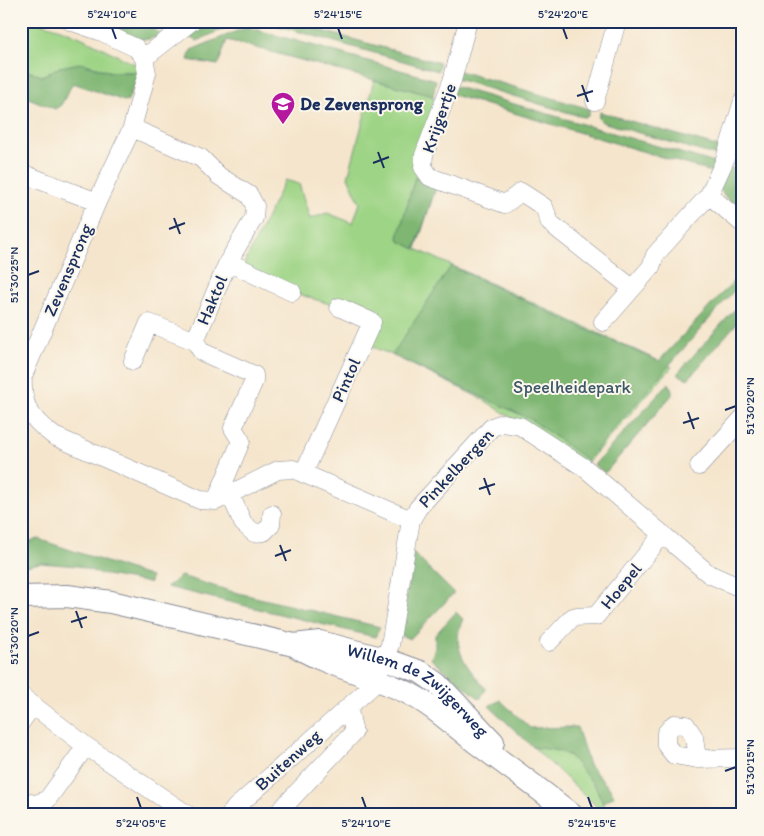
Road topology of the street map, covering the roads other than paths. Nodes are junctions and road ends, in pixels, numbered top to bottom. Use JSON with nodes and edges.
{"nodes":[{"id":1,"x":70,"y":21,"type":"edge"},
{"id":2,"x":192,"y":21,"type":"edge"},
{"id":3,"x":468,"y":21,"type":"edge"},
{"id":4,"x":617,"y":21,"type":"edge"},
{"id":5,"x":102,"y":27,"type":"edge"},
{"id":6,"x":144,"y":58,"type":"junction"},
{"id":7,"x":743,"y":100,"type":"edge"},
{"id":8,"x":595,"y":102,"type":"dead end"},
{"id":9,"x":132,"y":128,"type":"junction"},
{"id":10,"x":21,"y":174,"type":"edge"},
{"id":11,"x":709,"y":195,"type":"junction"},
{"id":12,"x":97,"y":202,"type":"junction"},
{"id":13,"x":743,"y":224,"type":"edge"},
{"id":14,"x":228,"y":262,"type":"junction"},
{"id":15,"x":632,"y":288,"type":"junction"},
{"id":16,"x":292,"y":292,"type":"dead end"},
{"id":17,"x":338,"y":307,"type":"dead end"},
{"id":18,"x":603,"y":322,"type":"dead end"},
{"id":19,"x":195,"y":341,"type":"junction"},
{"id":20,"x":133,"y":361,"type":"dead end"},
{"id":21,"x":24,"y":408,"type":"edge"},
{"id":22,"x":741,"y":424,"type":"edge"},
{"id":23,"x":699,"y":466,"type":"dead end"},
{"id":24,"x":304,"y":472,"type":"junction"},
{"id":25,"x":223,"y":497,"type":"junction"},
{"id":26,"x":272,"y":514,"type":"dead end"},
{"id":27,"x":411,"y":520,"type":"junction"},
{"id":28,"x":663,"y":534,"type":"junction"},
{"id":29,"x":743,"y":589,"type":"edge"},
{"id":30,"x":23,"y":598,"type":"edge"},
{"id":31,"x":549,"y":642,"type":"dead end"},
{"id":32,"x":381,"y":668,"type":"junction"},
{"id":33,"x":27,"y":701,"type":"edge"},
{"id":34,"x":348,"y":707,"type":"junction"},
{"id":35,"x":21,"y":722,"type":"edge"},
{"id":36,"x":86,"y":746,"type":"junction"},
{"id":37,"x":743,"y":758,"type":"edge"},
{"id":38,"x":697,"y":759,"type":"dead end"},
{"id":39,"x":21,"y":801,"type":"edge"},
{"id":40,"x":188,"y":815,"type":"edge"},
{"id":41,"x":230,"y":815,"type":"edge"},
{"id":42,"x":276,"y":815,"type":"edge"},
{"id":43,"x":572,"y":815,"type":"edge"}],
"edges":[{"from":1,"to":5,"type":"street"},
{"from":2,"to":6,"type":"street"},
{"from":3,"to":15,"type":"street","name":"Krijgertje"},
{"from":4,"to":8,"type":"street"},
{"from":5,"to":6,"type":"street"},
{"from":6,"to":9,"type":"street","name":"Zevensprong"},
{"from":7,"to":11,"type":"street"},
{"from":9,"to":12,"type":"street","name":"Zevensprong"},
{"from":9,"to":14,"type":"street","name":"Haktol"},
{"from":10,"to":12,"type":"street"},
{"from":11,"to":13,"type":"street"},
{"from":11,"to":15,"type":"street"},
{"from":12,"to":21,"type":"street","name":"Zevensprong"},
{"from":14,"to":16,"type":"street","name":"Haktol"},
{"from":14,"to":19,"type":"street","name":"Haktol"},
{"from":15,"to":18,"type":"street"},
{"from":17,"to":24,"type":"street","name":"Pintol"},
{"from":19,"to":20,"type":"street"},
{"from":19,"to":25,"type":"street","name":"Haktol"},
{"from":21,"to":25,"type":"street","name":"Zevensprong"},
{"from":22,"to":23,"type":"street"},
{"from":24,"to":25,"type":"street"},
{"from":24,"to":27,"type":"street"},
{"from":25,"to":26,"type":"street"},
{"from":27,"to":28,"type":"street","name":"Pinkelbergen"},
{"from":27,"to":32,"type":"street","name":"Pinkelbergen"},
{"from":28,"to":29,"type":"street","name":"Pinkelbergen"},
{"from":28,"to":31,"type":"street","name":"Hoepel"},
{"from":30,"to":32,"type":"main road","name":"Willem de Zwijgerweg"},
{"from":32,"to":34,"type":"street","name":"Buitenweg"},
{"from":32,"to":43,"type":"main road","name":"Willem de Zwijgerweg"},
{"from":33,"to":35,"type":"street"},
{"from":33,"to":36,"type":"street"},
{"from":34,"to":41,"type":"street","name":"Buitenweg"},
{"from":34,"to":42,"type":"street","name":"Buitenweg"},
{"from":36,"to":39,"type":"street"},
{"from":36,"to":40,"type":"street"},
{"from":37,"to":38,"type":"street"}]}
